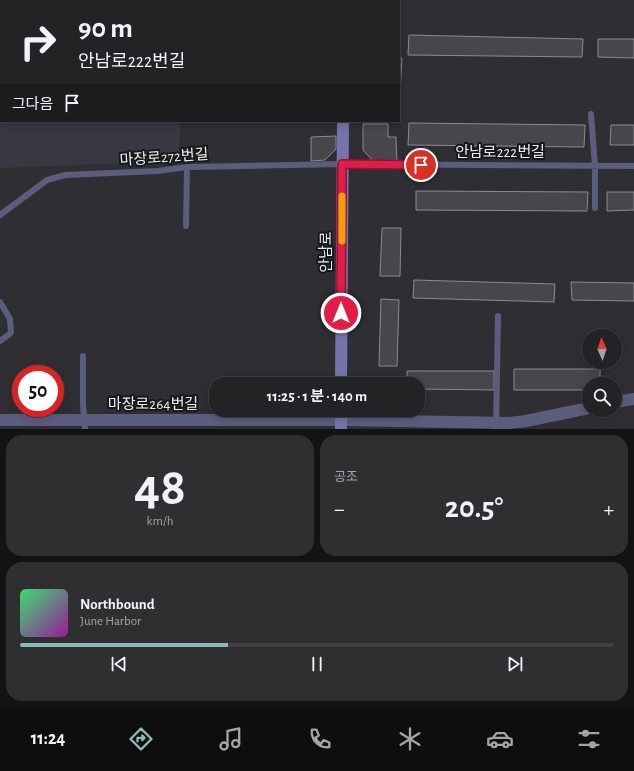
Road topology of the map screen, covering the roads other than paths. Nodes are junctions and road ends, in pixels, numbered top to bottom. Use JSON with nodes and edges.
{"nodes":[{"id":1,"x":591,"y":114,"type":"dead end"},
{"id":2,"x":343,"y":122,"type":"edge"},
{"id":3,"x":342,"y":164,"type":"junction"},
{"id":4,"x":595,"y":166,"type":"junction"},
{"id":5,"x":634,"y":166,"type":"edge"},
{"id":6,"x":187,"y":167,"type":"junction"},
{"id":7,"x":595,"y":208,"type":"dead end"},
{"id":8,"x":0,"y":215,"type":"edge"},
{"id":9,"x":186,"y":226,"type":"dead end"},
{"id":10,"x":0,"y":302,"type":"edge"},
{"id":11,"x":498,"y":316,"type":"dead end"},
{"id":12,"x":0,"y":341,"type":"edge"},
{"id":13,"x":83,"y":356,"type":"dead end"},
{"id":14,"x":341,"y":377,"type":"edge"},
{"id":15,"x":634,"y":399,"type":"edge"},
{"id":16,"x":622,"y":401,"type":"edge"},
{"id":17,"x":582,"y":409,"type":"edge"},
{"id":18,"x":0,"y":420,"type":"edge"},
{"id":19,"x":341,"y":420,"type":"edge"},
{"id":20,"x":85,"y":425,"type":"edge"},
{"id":21,"x":496,"y":426,"type":"edge"}],
"edges":[{"from":1,"to":4,"type":"lane"},
{"from":2,"to":3,"type":"main road","name":"안남로"},
{"from":3,"to":4,"type":"lane","name":"안남로222번길"},
{"from":3,"to":6,"type":"lane","name":"마장로272번길"},
{"from":3,"to":14,"type":"main road","name":"안남로"},
{"from":4,"to":5,"type":"lane","name":"안남로222번길"},
{"from":4,"to":7,"type":"lane"},
{"from":6,"to":8,"type":"lane","name":"마장로272번길"},
{"from":6,"to":9,"type":"lane"},
{"from":10,"to":12,"type":"lane"},
{"from":11,"to":21,"type":"lane"},
{"from":13,"to":20,"type":"lane"},
{"from":15,"to":16,"type":"street"},
{"from":17,"to":21,"type":"street","name":"마장로264번길"},
{"from":18,"to":20,"type":"street","name":"마장로264번길"},
{"from":19,"to":20,"type":"street","name":"마장로264번길"},
{"from":19,"to":21,"type":"street","name":"마장로264번길"}]}
